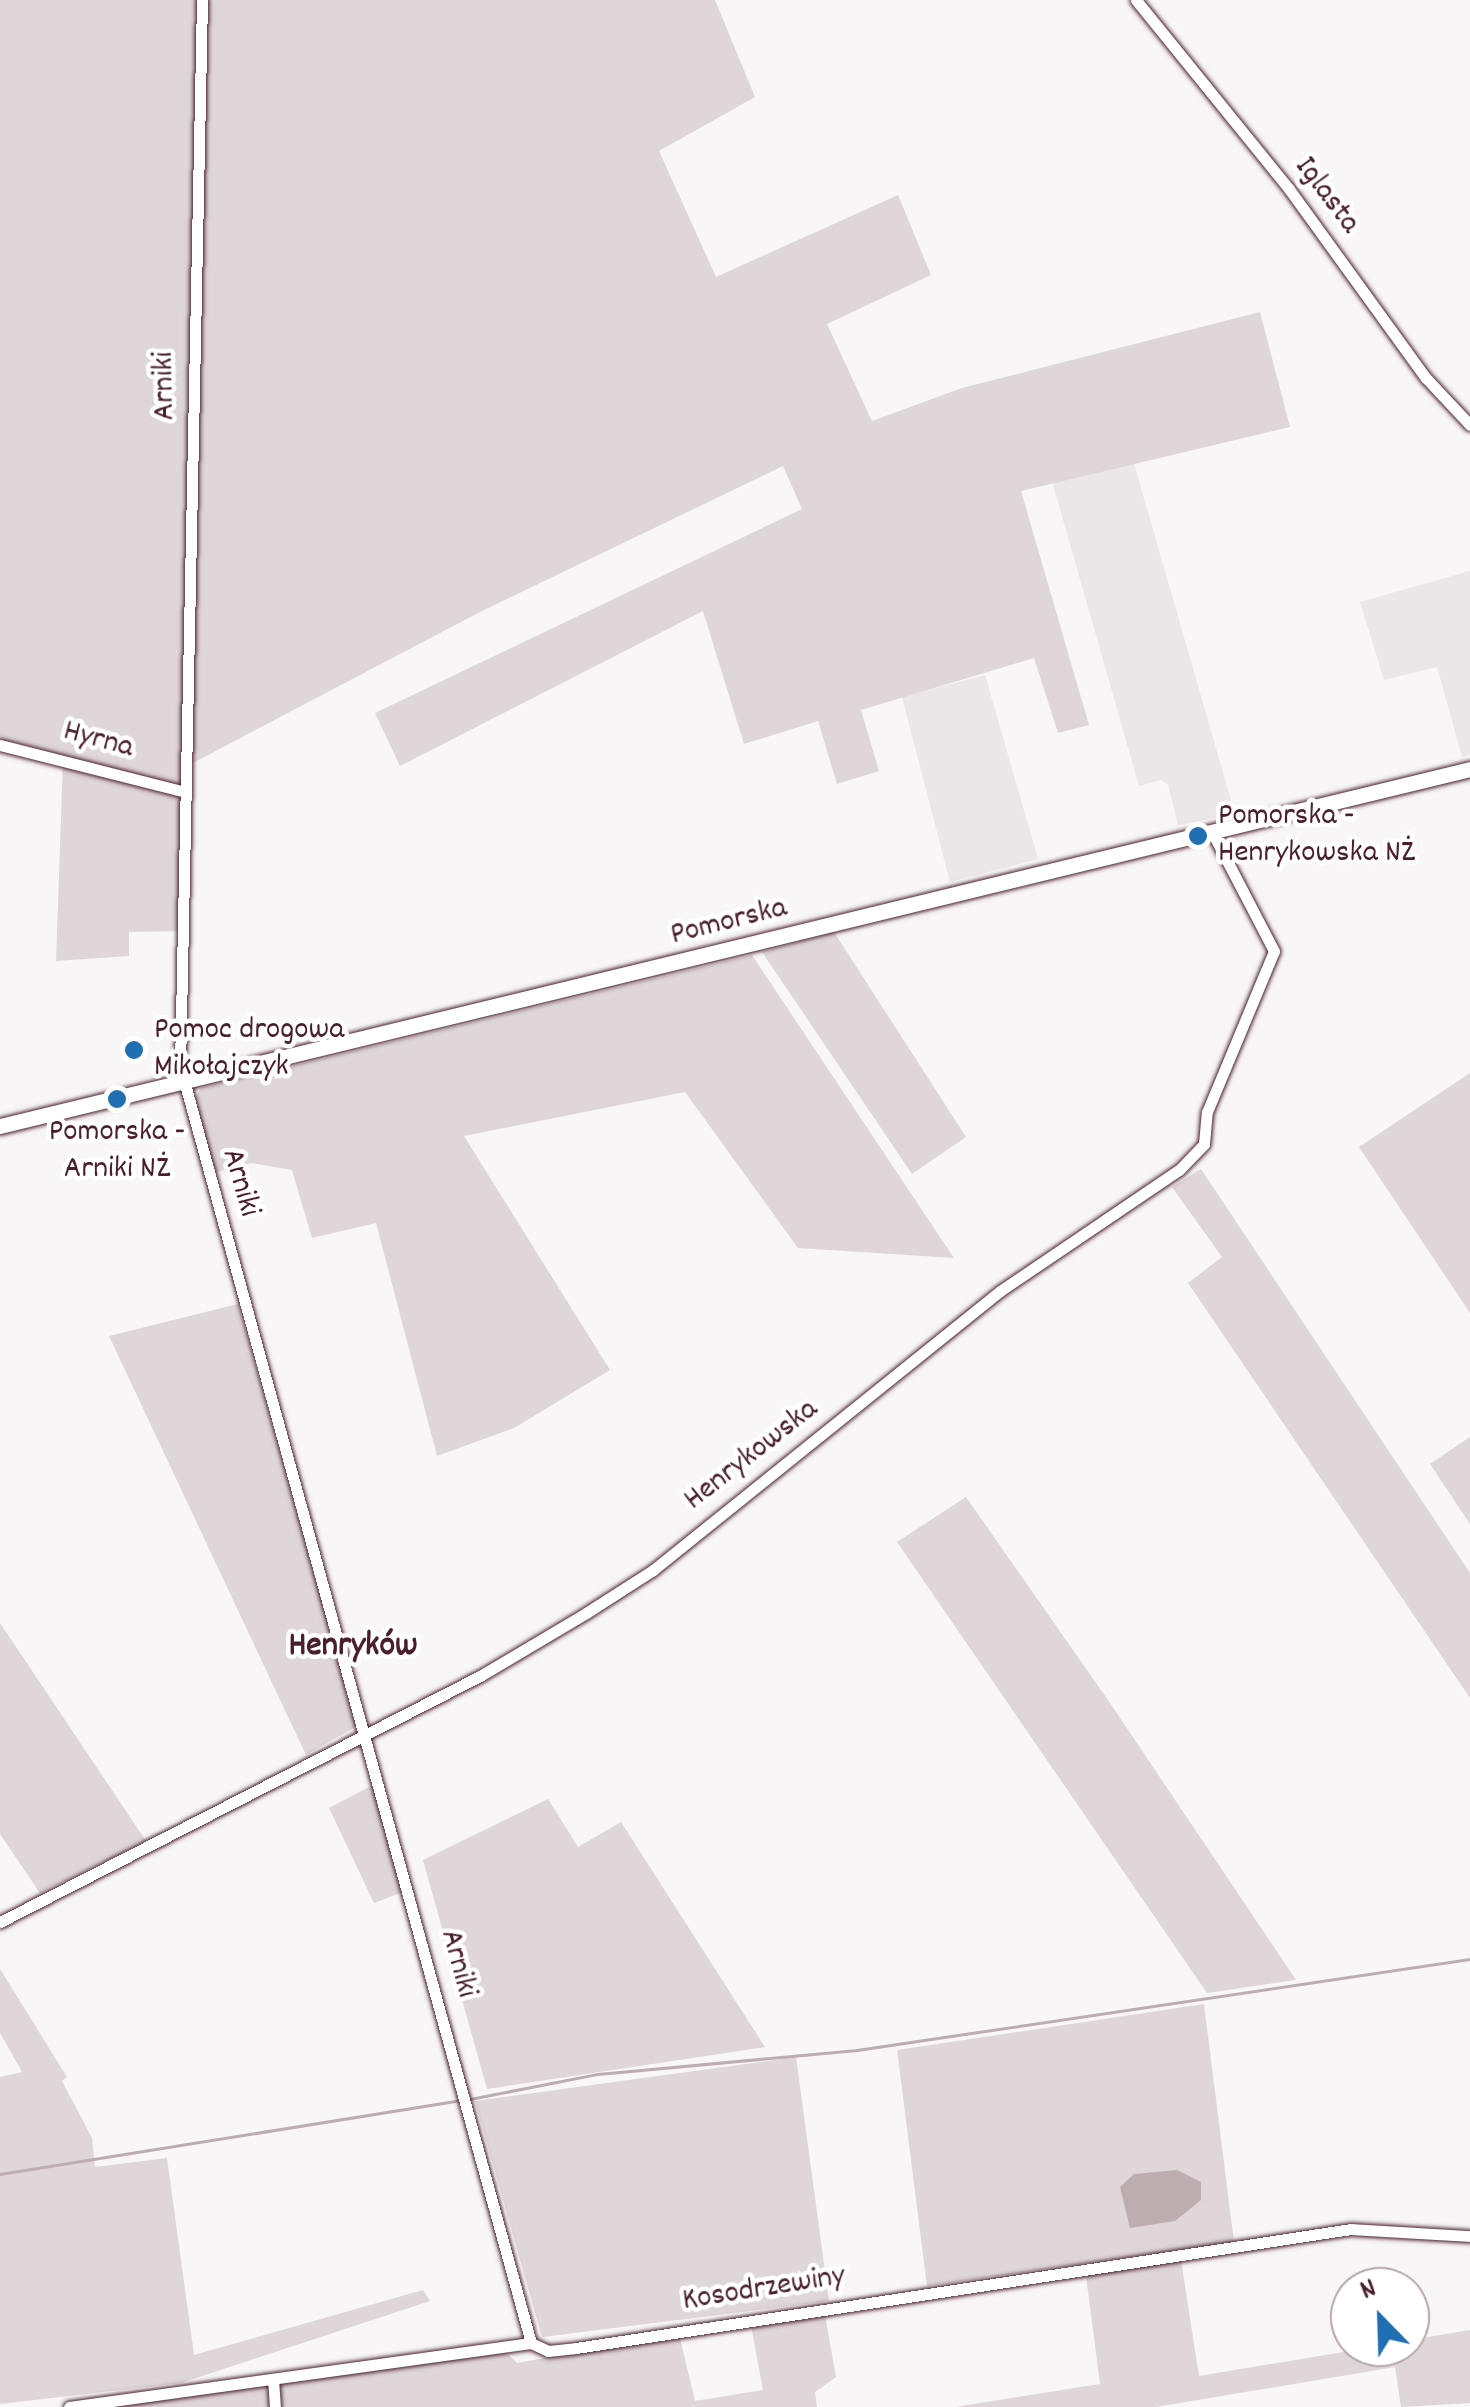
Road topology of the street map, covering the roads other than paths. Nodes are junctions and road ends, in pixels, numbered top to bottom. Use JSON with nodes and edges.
{"nodes":[{"id":1,"x":202,"y":0,"type":"edge"},
{"id":2,"x":1136,"y":0,"type":"edge"},
{"id":3,"x":1470,"y":425,"type":"edge"},
{"id":4,"x":0,"y":745,"type":"edge"},
{"id":5,"x":1470,"y":770,"type":"edge"},
{"id":6,"x":182,"y":791,"type":"junction"},
{"id":7,"x":1212,"y":832,"type":"junction"},
{"id":8,"x":184,"y":1082,"type":"junction"},
{"id":9,"x":0,"y":1126,"type":"edge"},
{"id":10,"x":366,"y":1732,"type":"junction"},
{"id":11,"x":0,"y":1922,"type":"edge"},
{"id":12,"x":1470,"y":2236,"type":"edge"},
{"id":13,"x":531,"y":2343,"type":"junction"},
{"id":14,"x":273,"y":2379,"type":"junction"},
{"id":15,"x":69,"y":2407,"type":"edge"},
{"id":16,"x":275,"y":2407,"type":"edge"}],
"edges":[{"from":1,"to":6,"type":"street","name":"Arniki"},
{"from":2,"to":3,"type":"street","name":"Iglasta"},
{"from":4,"to":6,"type":"street","name":"Hyrna"},
{"from":5,"to":7,"type":"street","name":"Pomorska"},
{"from":6,"to":8,"type":"street","name":"Arniki"},
{"from":7,"to":8,"type":"street","name":"Pomorska"},
{"from":7,"to":10,"type":"street","name":"Henrykowska"},
{"from":8,"to":9,"type":"street","name":"Pomorska"},
{"from":8,"to":10,"type":"street","name":"Arniki"},
{"from":10,"to":11,"type":"street","name":"Henrykowska"},
{"from":10,"to":13,"type":"street","name":"Arniki"},
{"from":12,"to":13,"type":"street","name":"Kosodrzewiny"},
{"from":13,"to":14,"type":"street","name":"Kosodrzewiny"},
{"from":14,"to":15,"type":"street","name":"Kosodrzewiny"},
{"from":14,"to":16,"type":"street"}]}
